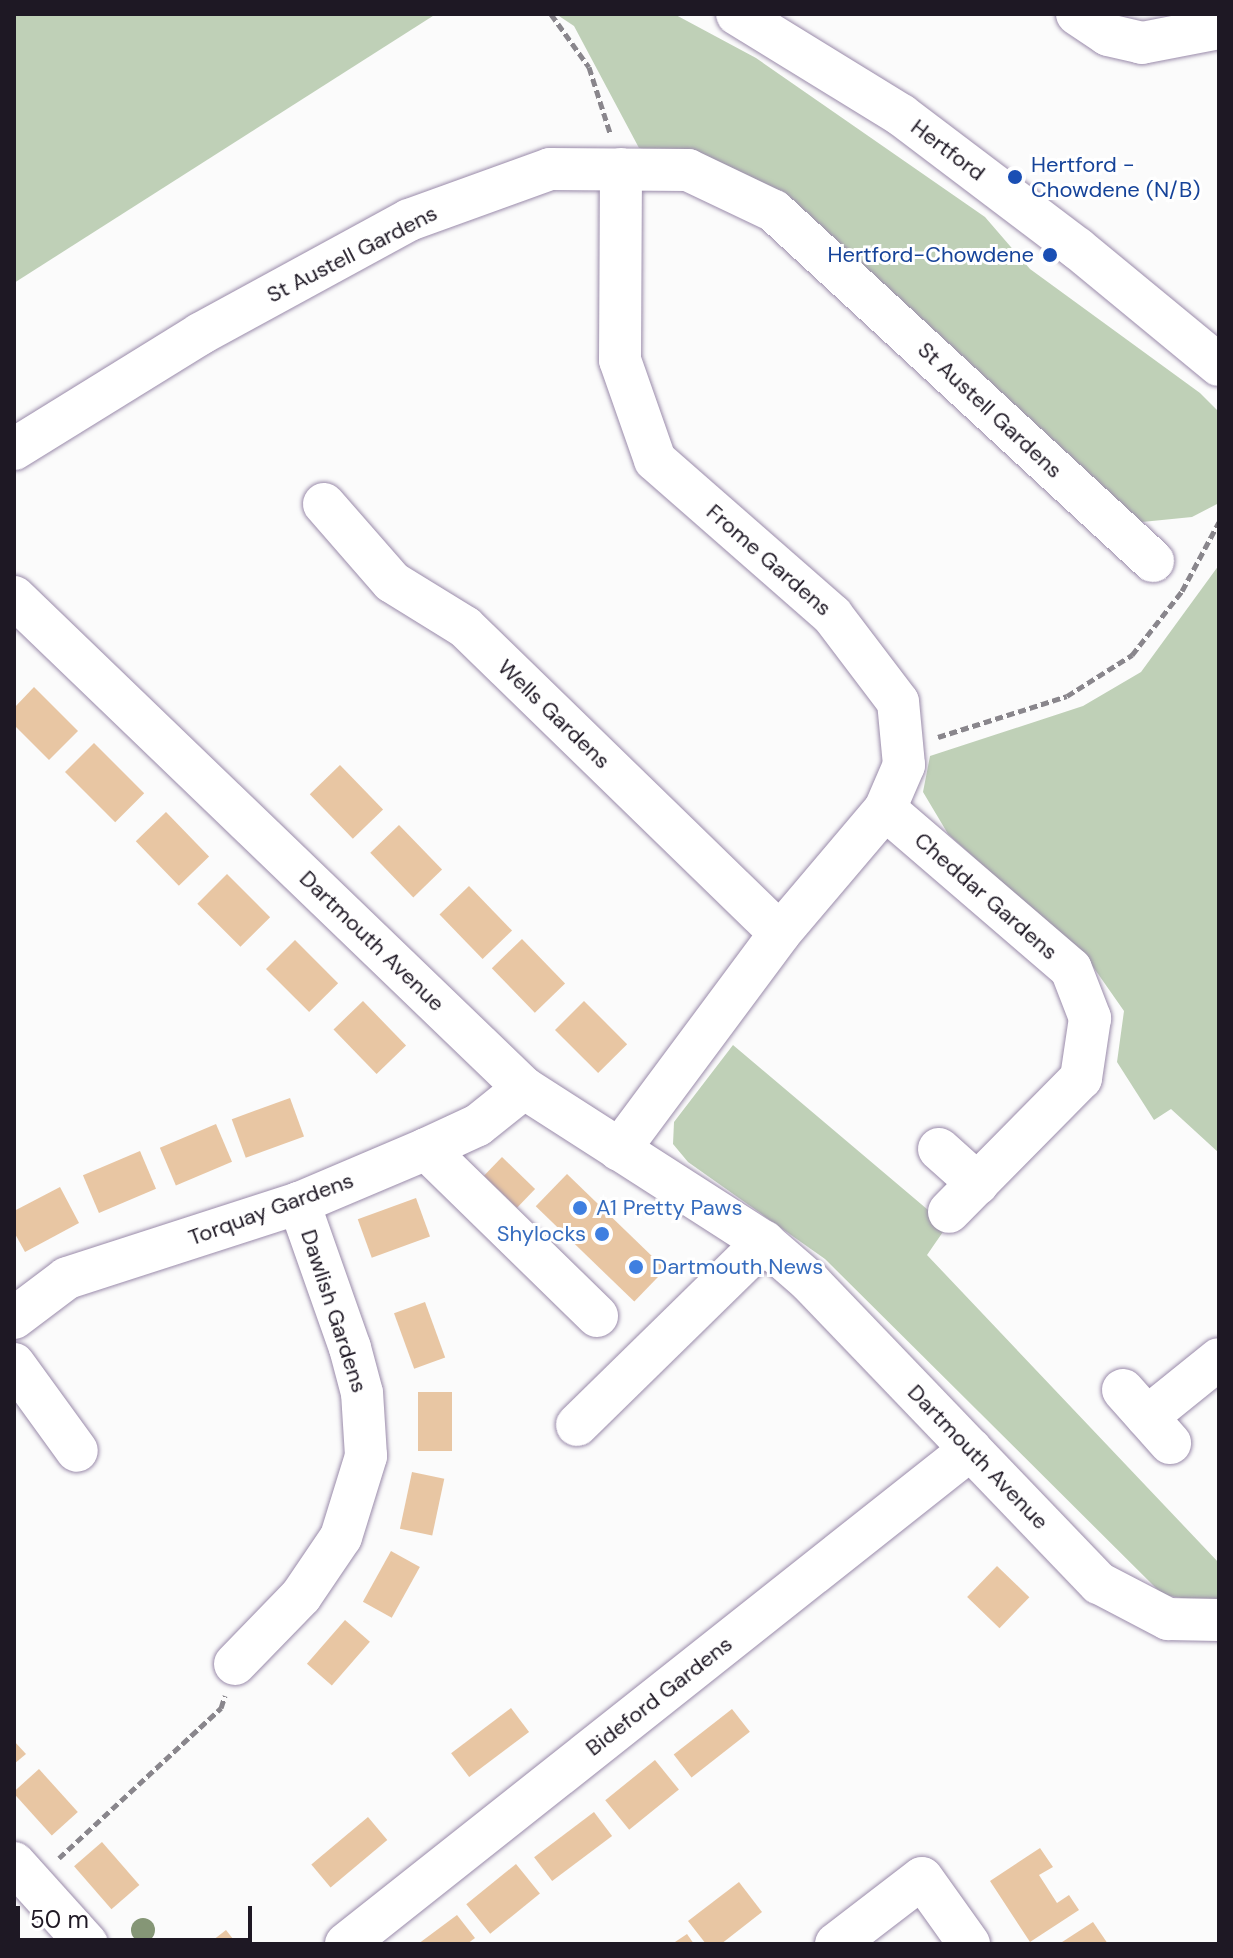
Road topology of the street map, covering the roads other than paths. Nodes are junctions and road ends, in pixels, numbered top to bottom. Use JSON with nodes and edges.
{"nodes":[{"id":1,"x":737,"y":14,"type":"edge"},
{"id":2,"x":1077,"y":14,"type":"edge"},
{"id":3,"x":1219,"y":28,"type":"edge"},
{"id":4,"x":621,"y":169,"type":"junction"},
{"id":5,"x":1219,"y":365,"type":"edge"},
{"id":6,"x":14,"y":449,"type":"edge"},
{"id":7,"x":324,"y":504,"type":"dead end"},
{"id":8,"x":1153,"y":561,"type":"dead end"},
{"id":9,"x":14,"y":597,"type":"edge"},
{"id":10,"x":885,"y":809,"type":"junction"},
{"id":11,"x":780,"y":933,"type":"junction"},
{"id":12,"x":524,"y":1088,"type":"junction"},
{"id":13,"x":426,"y":1149,"type":"junction"},
{"id":14,"x":939,"y":1149,"type":"dead end"},
{"id":15,"x":619,"y":1150,"type":"junction"},
{"id":16,"x":299,"y":1203,"type":"junction"},
{"id":17,"x":764,"y":1242,"type":"junction"},
{"id":18,"x":597,"y":1316,"type":"dead end"},
{"id":19,"x":14,"y":1318,"type":"edge"},
{"id":20,"x":1219,"y":1359,"type":"edge"},
{"id":21,"x":14,"y":1364,"type":"edge"},
{"id":22,"x":1147,"y":1417,"type":"dead end"},
{"id":23,"x":577,"y":1425,"type":"dead end"},
{"id":24,"x":971,"y":1449,"type":"junction"},
{"id":25,"x":77,"y":1451,"type":"dead end"},
{"id":26,"x":1219,"y":1620,"type":"edge"},
{"id":27,"x":235,"y":1664,"type":"road end"},
{"id":28,"x":23,"y":1873,"type":"edge"},
{"id":29,"x":87,"y":1944,"type":"edge"},
{"id":30,"x":346,"y":1944,"type":"edge"},
{"id":31,"x":836,"y":1944,"type":"edge"},
{"id":32,"x":969,"y":1944,"type":"edge"}],
"edges":[{"from":1,"to":5,"type":"street","name":"Hertford"},
{"from":2,"to":3,"type":"street"},
{"from":4,"to":6,"type":"street","name":"St Austell Gardens"},
{"from":4,"to":8,"type":"street","name":"St Austell Gardens"},
{"from":4,"to":10,"type":"street","name":"Frome Gardens"},
{"from":7,"to":11,"type":"street","name":"Wells Gardens"},
{"from":9,"to":12,"type":"street","name":"Dartmouth Avenue"},
{"from":10,"to":11,"type":"street","name":"Frome Gardens"},
{"from":10,"to":14,"type":"street","name":"Cheddar Gardens"},
{"from":11,"to":15,"type":"street","name":"Frome Gardens"},
{"from":12,"to":13,"type":"street","name":"Torquay Gardens"},
{"from":12,"to":15,"type":"street","name":"Dartmouth Avenue"},
{"from":13,"to":16,"type":"street","name":"Torquay Gardens"},
{"from":13,"to":18,"type":"street"},
{"from":15,"to":17,"type":"street","name":"Dartmouth Avenue"},
{"from":16,"to":19,"type":"street","name":"Torquay Gardens"},
{"from":16,"to":27,"type":"street","name":"Dawlish Gardens"},
{"from":17,"to":23,"type":"street"},
{"from":17,"to":24,"type":"street","name":"Dartmouth Avenue"},
{"from":20,"to":22,"type":"street"},
{"from":21,"to":25,"type":"street"},
{"from":24,"to":26,"type":"street","name":"Dartmouth Avenue"},
{"from":24,"to":30,"type":"street","name":"Bideford Gardens"},
{"from":28,"to":29,"type":"street"},
{"from":31,"to":32,"type":"street"}]}
